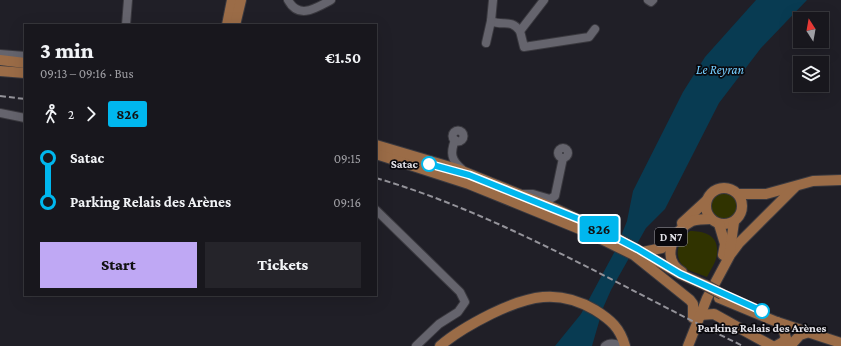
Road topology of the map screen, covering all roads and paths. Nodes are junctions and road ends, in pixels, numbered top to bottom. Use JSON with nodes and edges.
{"nodes":[{"id":1,"x":128,"y":0,"type":"edge"},
{"id":2,"x":232,"y":0,"type":"edge"},
{"id":3,"x":240,"y":0,"type":"edge"},
{"id":4,"x":288,"y":0,"type":"edge"},
{"id":5,"x":331,"y":0,"type":"edge"},
{"id":6,"x":493,"y":0,"type":"edge"},
{"id":7,"x":544,"y":0,"type":"edge"},
{"id":8,"x":648,"y":0,"type":"edge"},
{"id":9,"x":653,"y":0,"type":"edge"},
{"id":10,"x":491,"y":21,"type":"junction"},
{"id":11,"x":126,"y":24,"type":"edge"},
{"id":12,"x":227,"y":24,"type":"edge"},
{"id":13,"x":235,"y":24,"type":"edge"},
{"id":14,"x":595,"y":29,"type":"dead end"},
{"id":15,"x":520,"y":31,"type":"junction"},
{"id":16,"x":486,"y":43,"type":"dead end"},
{"id":17,"x":0,"y":54,"type":"edge"},
{"id":18,"x":24,"y":56,"type":"edge"},
{"id":19,"x":0,"y":60,"type":"edge"},
{"id":20,"x":24,"y":60,"type":"edge"},
{"id":21,"x":24,"y":63,"type":"edge"},
{"id":22,"x":0,"y":71,"type":"edge"},
{"id":23,"x":24,"y":73,"type":"edge"},
{"id":24,"x":0,"y":113,"type":"edge"},
{"id":25,"x":24,"y":118,"type":"edge"},
{"id":26,"x":455,"y":140,"type":"dead end"},
{"id":27,"x":377,"y":145,"type":"edge"},
{"id":28,"x":377,"y":148,"type":"edge"},
{"id":29,"x":377,"y":154,"type":"edge"},
{"id":30,"x":563,"y":158,"type":"dead end"},
{"id":31,"x":469,"y":175,"type":"junction"},
{"id":32,"x":841,"y":180,"type":"edge"},
{"id":33,"x":796,"y":186,"type":"junction"},
{"id":34,"x":519,"y":194,"type":"junction"},
{"id":35,"x":738,"y":194,"type":"junction"},
{"id":36,"x":766,"y":194,"type":"junction"},
{"id":37,"x":706,"y":201,"type":"junction"},
{"id":38,"x":377,"y":211,"type":"edge"},
{"id":39,"x":742,"y":212,"type":"junction"},
{"id":40,"x":715,"y":222,"type":"junction"},
{"id":41,"x":734,"y":222,"type":"junction"},
{"id":42,"x":615,"y":239,"type":"junction"},
{"id":43,"x":638,"y":252,"type":"junction"},
{"id":44,"x":729,"y":257,"type":"junction"},
{"id":45,"x":690,"y":278,"type":"junction"},
{"id":46,"x":705,"y":291,"type":"junction"},
{"id":47,"x":720,"y":296,"type":"junction"},
{"id":48,"x":714,"y":314,"type":"junction"},
{"id":49,"x":605,"y":316,"type":"junction"},
{"id":50,"x":697,"y":316,"type":"junction"},
{"id":51,"x":777,"y":322,"type":"junction"},
{"id":52,"x":806,"y":333,"type":"junction"},
{"id":53,"x":841,"y":338,"type":"edge"},
{"id":54,"x":841,"y":343,"type":"edge"},
{"id":55,"x":616,"y":345,"type":"edge"},
{"id":56,"x":416,"y":346,"type":"edge"},
{"id":57,"x":440,"y":346,"type":"edge"},
{"id":58,"x":681,"y":346,"type":"edge"},
{"id":59,"x":688,"y":346,"type":"edge"},
{"id":60,"x":772,"y":346,"type":"edge"},
{"id":61,"x":776,"y":346,"type":"edge"},
{"id":62,"x":790,"y":346,"type":"edge"}],
"edges":[{"from":1,"to":11,"type":"street"},
{"from":2,"to":12,"type":"main road"},
{"from":3,"to":13,"type":"main road"},
{"from":4,"to":5,"type":"street"},
{"from":6,"to":10,"type":"street"},
{"from":7,"to":15,"type":"street"},
{"from":8,"to":9,"type":"street"},
{"from":10,"to":15,"type":"street"},
{"from":10,"to":16,"type":"street"},
{"from":14,"to":15,"type":"street"},
{"from":17,"to":18,"type":"street"},
{"from":19,"to":20,"type":"main road"},
{"from":19,"to":21,"type":"main road"},
{"from":22,"to":23,"type":"main road"},
{"from":24,"to":25,"type":"street"},
{"from":26,"to":31,"type":"street"},
{"from":27,"to":31,"type":"main road"},
{"from":28,"to":31,"type":"main road"},
{"from":29,"to":42,"type":"main road"},
{"from":30,"to":34,"type":"street"},
{"from":31,"to":34,"type":"main road"},
{"from":32,"to":33,"type":"main road"},
{"from":33,"to":36,"type":"main road"},
{"from":33,"to":44,"type":"main road"},
{"from":34,"to":42,"type":"main road"},
{"from":35,"to":36,"type":"main road"},
{"from":35,"to":37,"type":"main road"},
{"from":35,"to":39,"type":"main road"},
{"from":36,"to":39,"type":"main road"},
{"from":37,"to":40,"type":"main road"},
{"from":37,"to":43,"type":"main road","number":"D N7"},
{"from":38,"to":56,"type":"street"},
{"from":39,"to":41,"type":"main road"},
{"from":40,"to":41,"type":"main road"},
{"from":40,"to":45,"type":"main road"},
{"from":40,"to":50,"type":"main road"},
{"from":41,"to":44,"type":"main road"},
{"from":42,"to":43,"type":"main road"},
{"from":43,"to":45,"type":"main road"},
{"from":43,"to":46,"type":"main road"},
{"from":43,"to":50,"type":"main road"},
{"from":44,"to":46,"type":"main road"},
{"from":45,"to":46,"type":"main road"},
{"from":46,"to":47,"type":"main road","bridge":true},
{"from":46,"to":48,"type":"main road"},
{"from":46,"to":50,"type":"main road"},
{"from":47,"to":51,"type":"main road"},
{"from":47,"to":53,"type":"main road"},
{"from":48,"to":50,"type":"main road"},
{"from":48,"to":60,"type":"main road"},
{"from":49,"to":55,"type":"main road"},
{"from":49,"to":55,"type":"main road"},
{"from":49,"to":57,"type":"main road"},
{"from":50,"to":58,"type":"main road"},
{"from":50,"to":59,"type":"main road"},
{"from":51,"to":52,"type":"main road"},
{"from":51,"to":61,"type":"main road"},
{"from":52,"to":54,"type":"main road"},
{"from":52,"to":62,"type":"main road"}]}
